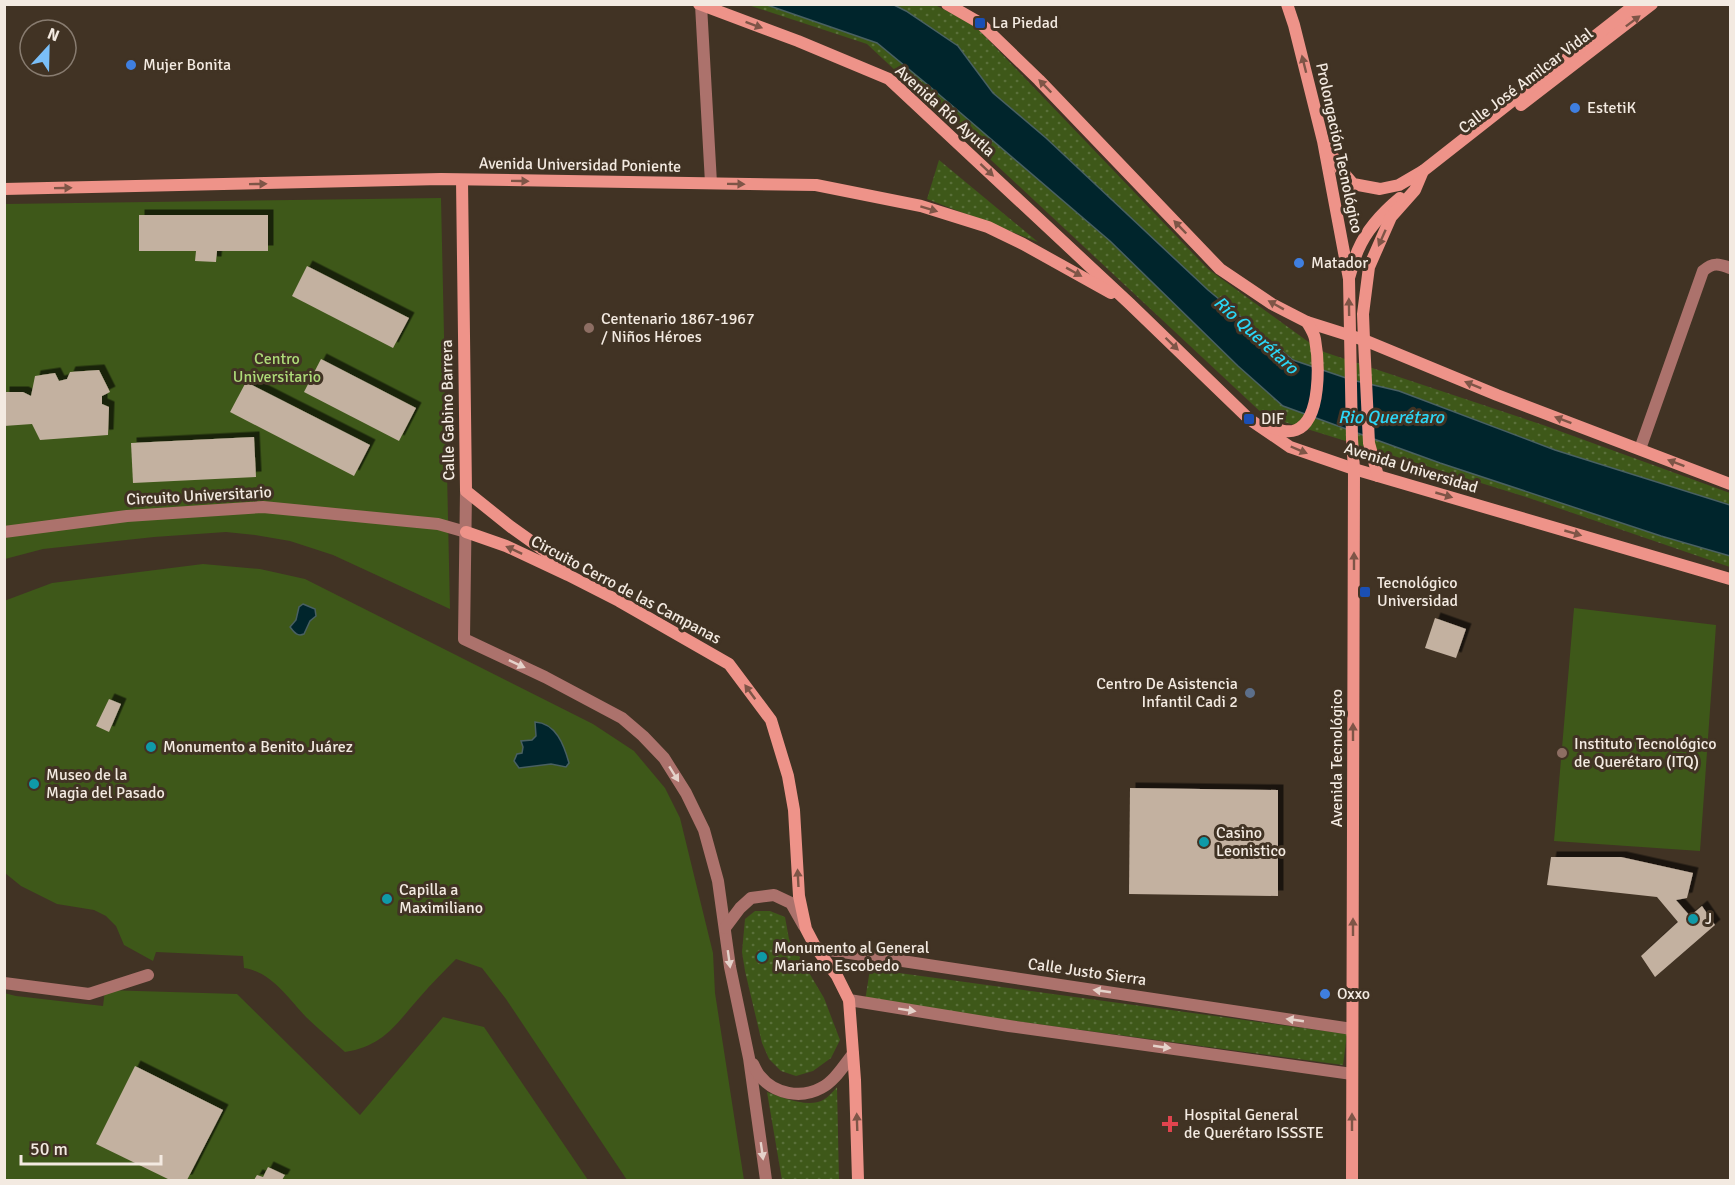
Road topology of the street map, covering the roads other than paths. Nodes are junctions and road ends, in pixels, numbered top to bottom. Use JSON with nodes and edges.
{"nodes":[{"id":1,"x":947,"y":4,"type":"edge"},
{"id":2,"x":1287,"y":4,"type":"edge"},
{"id":3,"x":1636,"y":4,"type":"edge"},
{"id":4,"x":1652,"y":4,"type":"edge"},
{"id":5,"x":700,"y":5,"type":"edge"},
{"id":6,"x":1323,"y":141,"type":"junction"},
{"id":7,"x":1420,"y":176,"type":"junction"},
{"id":8,"x":462,"y":180,"type":"junction"},
{"id":9,"x":711,"y":183,"type":"junction"},
{"id":10,"x":4,"y":189,"type":"edge"},
{"id":11,"x":1731,"y":268,"type":"edge"},
{"id":12,"x":1349,"y":279,"type":"junction"},
{"id":13,"x":1130,"y":304,"type":"junction"},
{"id":14,"x":1307,"y":322,"type":"junction"},
{"id":15,"x":1349,"y":335,"type":"junction"},
{"id":16,"x":1364,"y":340,"type":"junction"},
{"id":17,"x":1249,"y":419,"type":"junction"},
{"id":18,"x":1640,"y":449,"type":"junction"},
{"id":19,"x":1354,"y":469,"type":"junction"},
{"id":20,"x":1378,"y":476,"type":"junction"},
{"id":21,"x":1731,"y":484,"type":"edge"},
{"id":22,"x":466,"y":490,"type":"junction"},
{"id":23,"x":4,"y":532,"type":"edge"},
{"id":24,"x":466,"y":532,"type":"junction"},
{"id":25,"x":568,"y":575,"type":"junction"},
{"id":26,"x":1731,"y":579,"type":"edge"},
{"id":27,"x":725,"y":928,"type":"junction"},
{"id":28,"x":806,"y":929,"type":"junction"},
{"id":29,"x":816,"y":948,"type":"junction"},
{"id":30,"x":148,"y":975,"type":"dead end"},
{"id":31,"x":4,"y":983,"type":"edge"},
{"id":32,"x":849,"y":1000,"type":"junction"},
{"id":33,"x":1352,"y":1029,"type":"junction"},
{"id":34,"x":853,"y":1054,"type":"junction"},
{"id":35,"x":749,"y":1058,"type":"junction"},
{"id":36,"x":1352,"y":1074,"type":"junction"},
{"id":37,"x":766,"y":1180,"type":"edge"},
{"id":38,"x":858,"y":1180,"type":"edge"},
{"id":39,"x":1352,"y":1180,"type":"edge"}],
"edges":[{"from":14,"to":1,"type":"street","one_way":true},
{"from":6,"to":2,"type":"street","name":"Prolongación Tecnológico","one_way":true},
{"from":3,"to":7,"type":"street","name":"Calle José Amilcar Vidal"},
{"from":7,"to":4,"type":"street","name":"Calle José Amilcar Vidal","one_way":true},
{"from":5,"to":9,"type":"street"},
{"from":5,"to":13,"type":"street","name":"Avenida Río Ayutla","one_way":true},
{"from":6,"to":7,"type":"street"},
{"from":6,"to":12,"type":"street","name":"Prolongación Tecnológico"},
{"from":7,"to":12,"type":"street","name":"Calle José Amilcar Vidal"},
{"from":7,"to":16,"type":"street","name":"Calle José Amilcar Vidal","one_way":true},
{"from":8,"to":9,"type":"street","name":"Avenida Universidad Poniente","one_way":true},
{"from":10,"to":8,"type":"street","name":"Avenida Universidad Poniente","one_way":true},
{"from":8,"to":22,"type":"street","name":"Calle Gabino Barrera"},
{"from":9,"to":13,"type":"street","name":"Avenida Universidad Poniente","one_way":true},
{"from":11,"to":18,"type":"street"},
{"from":15,"to":12,"type":"street","name":"Prolongación Tecnológico","one_way":true},
{"from":13,"to":17,"type":"street","name":"Avenida Universidad","one_way":true},
{"from":14,"to":15,"type":"street"},
{"from":14,"to":17,"type":"street"},
{"from":15,"to":16,"type":"street"},
{"from":15,"to":19,"type":"street","name":"Avenida Tecnológico"},
{"from":18,"to":16,"type":"street","one_way":true},
{"from":16,"to":20,"type":"street","name":"Calle José Amilcar Vidal"},
{"from":17,"to":19,"type":"street","name":"Avenida Universidad","one_way":true},
{"from":21,"to":18,"type":"street","one_way":true},
{"from":19,"to":20,"type":"street","name":"Avenida Universidad"},
{"from":33,"to":19,"type":"street","name":"Avenida Tecnológico","one_way":true},
{"from":20,"to":26,"type":"street","name":"Avenida Universidad","one_way":true},
{"from":22,"to":24,"type":"street","name":"Calle Gabino Barrera"},
{"from":22,"to":25,"type":"street"},
{"from":23,"to":24,"type":"street","name":"Circuito Universitario"},
{"from":25,"to":24,"type":"street","name":"Circuito Cerro de las Campanas","one_way":true},
{"from":24,"to":27,"type":"street","name":"Calle Gabino Barrera","one_way":true},
{"from":28,"to":25,"type":"street","name":"Circuito Cerro de las Campanas","one_way":true},
{"from":27,"to":28,"type":"street"},
{"from":27,"to":35,"type":"street","one_way":true},
{"from":28,"to":29,"type":"street","name":"Circuito Cerro de las Campanas"},
{"from":29,"to":32,"type":"street","name":"Circuito Cerro de las Campanas"},
{"from":33,"to":29,"type":"street","name":"Calle Justo Sierra","one_way":true},
{"from":30,"to":31,"type":"street"},
{"from":32,"to":34,"type":"street","name":"Circuito Cerro de las Campanas"},
{"from":32,"to":36,"type":"street","one_way":true},
{"from":33,"to":36,"type":"street","name":"Avenida Tecnológico"},
{"from":34,"to":35,"type":"street"},
{"from":38,"to":34,"type":"street","name":"Circuito Cerro de las Campanas","one_way":true},
{"from":35,"to":37,"type":"street","one_way":true},
{"from":39,"to":36,"type":"street","name":"Avenida Tecnológico","one_way":true}]}
